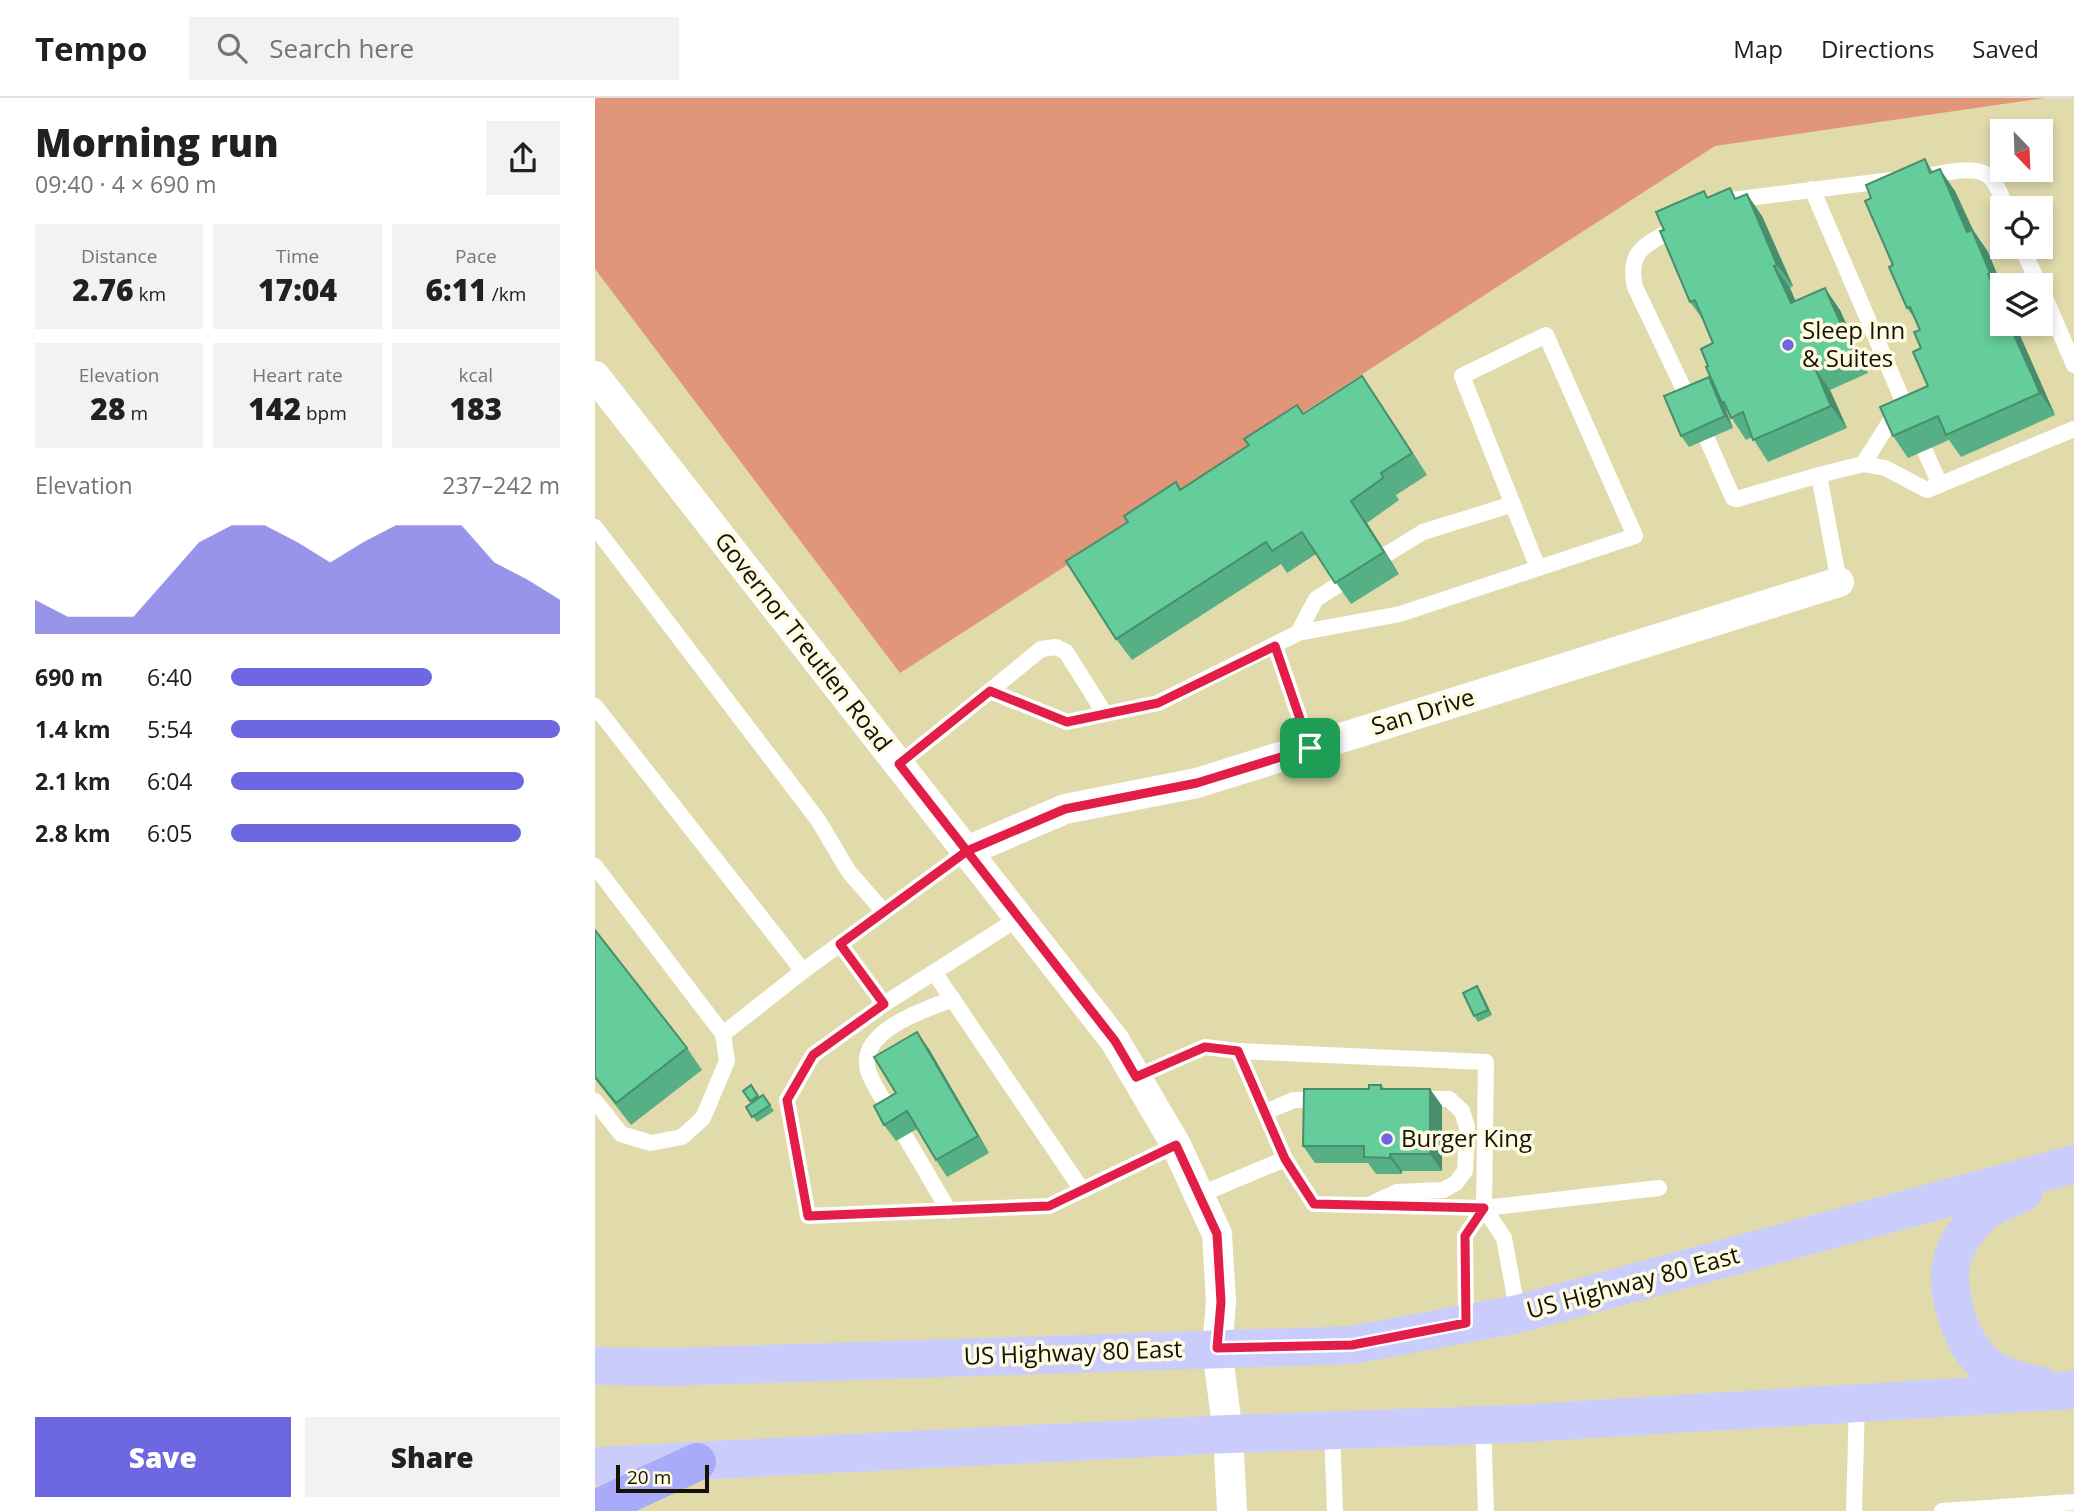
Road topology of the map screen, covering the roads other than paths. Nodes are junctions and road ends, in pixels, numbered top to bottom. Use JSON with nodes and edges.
{"nodes":[{"id":1,"x":1812,"y":189,"type":"junction"},
{"id":2,"x":2001,"y":196,"type":"edge"},
{"id":3,"x":1717,"y":205,"type":"edge"},
{"id":4,"x":1695,"y":215,"type":"edge"},
{"id":5,"x":2053,"y":317,"type":"edge"},
{"id":6,"x":2074,"y":365,"type":"edge"},
{"id":7,"x":595,"y":376,"type":"edge"},
{"id":8,"x":1689,"y":401,"type":"edge"},
{"id":9,"x":1903,"y":401,"type":"junction"},
{"id":10,"x":1912,"y":421,"type":"edge"},
{"id":11,"x":2074,"y":429,"type":"edge"},
{"id":12,"x":1707,"y":439,"type":"edge"},
{"id":13,"x":1925,"y":451,"type":"edge"},
{"id":14,"x":1863,"y":464,"type":"junction"},
{"id":15,"x":1819,"y":475,"type":"junction"},
{"id":16,"x":1940,"y":485,"type":"junction"},
{"id":17,"x":1513,"y":504,"type":"junction"},
{"id":18,"x":595,"y":527,"type":"edge"},
{"id":19,"x":1387,"y":555,"type":"dead end"},
{"id":20,"x":1538,"y":568,"type":"junction"},
{"id":21,"x":1839,"y":582,"type":"joint"},
{"id":22,"x":1338,"y":585,"type":"edge"},
{"id":23,"x":1298,"y":633,"type":"junction"},
{"id":24,"x":1275,"y":646,"type":"junction"},
{"id":25,"x":990,"y":691,"type":"junction"},
{"id":26,"x":595,"y":706,"type":"edge"},
{"id":27,"x":1105,"y":714,"type":"junction"},
{"id":28,"x":1310,"y":748,"type":"junction"},
{"id":29,"x":899,"y":764,"type":"junction"},
{"id":30,"x":967,"y":851,"type":"junction"},
{"id":31,"x":595,"y":866,"type":"edge"},
{"id":32,"x":884,"y":912,"type":"junction"},
{"id":33,"x":1019,"y":918,"type":"junction"},
{"id":34,"x":840,"y":944,"type":"junction"},
{"id":35,"x":803,"y":971,"type":"junction"},
{"id":36,"x":935,"y":972,"type":"junction"},
{"id":37,"x":953,"y":999,"type":"junction"},
{"id":38,"x":884,"y":1004,"type":"junction"},
{"id":39,"x":723,"y":1034,"type":"junction"},
{"id":40,"x":1238,"y":1051,"type":"junction"},
{"id":41,"x":1136,"y":1077,"type":"junction"},
{"id":42,"x":1397,"y":1099,"type":"edge"},
{"id":43,"x":1346,"y":1100,"type":"edge"},
{"id":44,"x":595,"y":1101,"type":"edge"},
{"id":45,"x":1265,"y":1112,"type":"junction"},
{"id":46,"x":895,"y":1118,"type":"edge"},
{"id":47,"x":905,"y":1136,"type":"edge"},
{"id":48,"x":1176,"y":1145,"type":"junction"},
{"id":49,"x":1285,"y":1159,"type":"junction"},
{"id":50,"x":2074,"y":1166,"type":"edge"},
{"id":51,"x":1659,"y":1188,"type":"dead end"},
{"id":52,"x":1082,"y":1190,"type":"junction"},
{"id":53,"x":1199,"y":1195,"type":"junction"},
{"id":54,"x":1368,"y":1206,"type":"junction"},
{"id":55,"x":1484,"y":1208,"type":"junction"},
{"id":56,"x":949,"y":1211,"type":"junction"},
{"id":57,"x":1518,"y":1314,"type":"junction"},
{"id":58,"x":1466,"y":1323,"type":"junction"},
{"id":59,"x":1217,"y":1348,"type":"junction"},
{"id":60,"x":595,"y":1366,"type":"edge"},
{"id":61,"x":2073,"y":1395,"type":"edge"},
{"id":62,"x":1857,"y":1403,"type":"junction"},
{"id":63,"x":1483,"y":1425,"type":"junction"},
{"id":64,"x":1332,"y":1430,"type":"junction"},
{"id":65,"x":1228,"y":1434,"type":"junction"},
{"id":66,"x":697,"y":1462,"type":"junction"},
{"id":67,"x":595,"y":1466,"type":"edge"},
{"id":68,"x":2074,"y":1502,"type":"edge"},
{"id":69,"x":1992,"y":1509,"type":"edge"},
{"id":70,"x":598,"y":1511,"type":"edge"},
{"id":71,"x":1232,"y":1511,"type":"edge"},
{"id":72,"x":1335,"y":1511,"type":"edge"},
{"id":73,"x":1486,"y":1511,"type":"edge"},
{"id":74,"x":1854,"y":1511,"type":"edge"},
{"id":75,"x":1942,"y":1511,"type":"edge"}],
"edges":[{"from":1,"to":2,"type":"lane"},
{"from":1,"to":3,"type":"lane"},
{"from":1,"to":9,"type":"lane"},
{"from":4,"to":8,"type":"lane"},
{"from":5,"to":6,"type":"lane"},
{"from":7,"to":29,"type":"street","name":"Governor Treutlen Road"},
{"from":9,"to":10,"type":"lane"},
{"from":9,"to":14,"type":"lane"},
{"from":11,"to":16,"type":"lane"},
{"from":12,"to":15,"type":"lane"},
{"from":13,"to":16,"type":"lane"},
{"from":14,"to":15,"type":"lane"},
{"from":14,"to":16,"type":"lane"},
{"from":15,"to":21,"type":"lane"},
{"from":17,"to":19,"type":"lane"},
{"from":17,"to":20,"type":"lane"},
{"from":17,"to":20,"type":"lane"},
{"from":18,"to":32,"type":"lane"},
{"from":20,"to":23,"type":"lane"},
{"from":21,"to":28,"type":"street","name":"San Drive"},
{"from":22,"to":23,"type":"lane"},
{"from":23,"to":24,"type":"lane"},
{"from":24,"to":27,"type":"lane"},
{"from":24,"to":28,"type":"lane"},
{"from":25,"to":27,"type":"lane"},
{"from":25,"to":27,"type":"lane"},
{"from":25,"to":29,"type":"lane"},
{"from":26,"to":35,"type":"lane"},
{"from":28,"to":30,"type":"street","name":"San Drive"},
{"from":29,"to":30,"type":"street","name":"Governor Treutlen Road"},
{"from":30,"to":32,"type":"lane"},
{"from":30,"to":33,"type":"street","name":"Governor Treutlen Road"},
{"from":31,"to":39,"type":"lane"},
{"from":32,"to":34,"type":"lane"},
{"from":33,"to":36,"type":"lane"},
{"from":33,"to":41,"type":"street","name":"Governor Treutlen Road"},
{"from":34,"to":35,"type":"lane"},
{"from":34,"to":38,"type":"lane"},
{"from":35,"to":39,"type":"lane"},
{"from":36,"to":37,"type":"lane"},
{"from":36,"to":38,"type":"lane"},
{"from":37,"to":46,"type":"lane"},
{"from":37,"to":52,"type":"lane"},
{"from":38,"to":56,"type":"lane"},
{"from":39,"to":44,"type":"lane"},
{"from":40,"to":41,"type":"lane"},
{"from":40,"to":45,"type":"lane"},
{"from":40,"to":55,"type":"lane"},
{"from":41,"to":48,"type":"street","name":"Governor Treutlen Road"},
{"from":42,"to":54,"type":"lane"},
{"from":43,"to":45,"type":"lane"},
{"from":45,"to":49,"type":"lane"},
{"from":47,"to":56,"type":"lane"},
{"from":48,"to":52,"type":"lane"},
{"from":48,"to":53,"type":"street","name":"Governor Treutlen Road"},
{"from":49,"to":53,"type":"lane"},
{"from":49,"to":54,"type":"lane"},
{"from":50,"to":57,"type":"main road","name":"US Highway 80 East"},
{"from":50,"to":61,"type":"main road"},
{"from":51,"to":55,"type":"lane"},
{"from":52,"to":56,"type":"lane"},
{"from":53,"to":59,"type":"street","name":"Governor Treutlen Road"},
{"from":54,"to":55,"type":"lane"},
{"from":55,"to":57,"type":"lane"},
{"from":55,"to":58,"type":"lane"},
{"from":57,"to":58,"type":"main road","name":"US Highway 80 East"},
{"from":58,"to":59,"type":"main road","name":"US Highway 80 East"},
{"from":59,"to":60,"type":"main road","name":"US Highway 80 East"},
{"from":59,"to":65,"type":"street","name":"Governor Treutlen Road"},
{"from":61,"to":62,"type":"main road"},
{"from":62,"to":63,"type":"main road"},
{"from":62,"to":74,"type":"lane"},
{"from":63,"to":64,"type":"main road"},
{"from":63,"to":73,"type":"lane"},
{"from":64,"to":65,"type":"main road"},
{"from":64,"to":72,"type":"lane"},
{"from":65,"to":66,"type":"main road"},
{"from":65,"to":71,"type":"street","name":"Governor Treutlen Road"},
{"from":66,"to":67,"type":"main road"},
{"from":66,"to":70,"type":"highway"},
{"from":68,"to":69,"type":"lane"},
{"from":69,"to":75,"type":"lane"}]}
